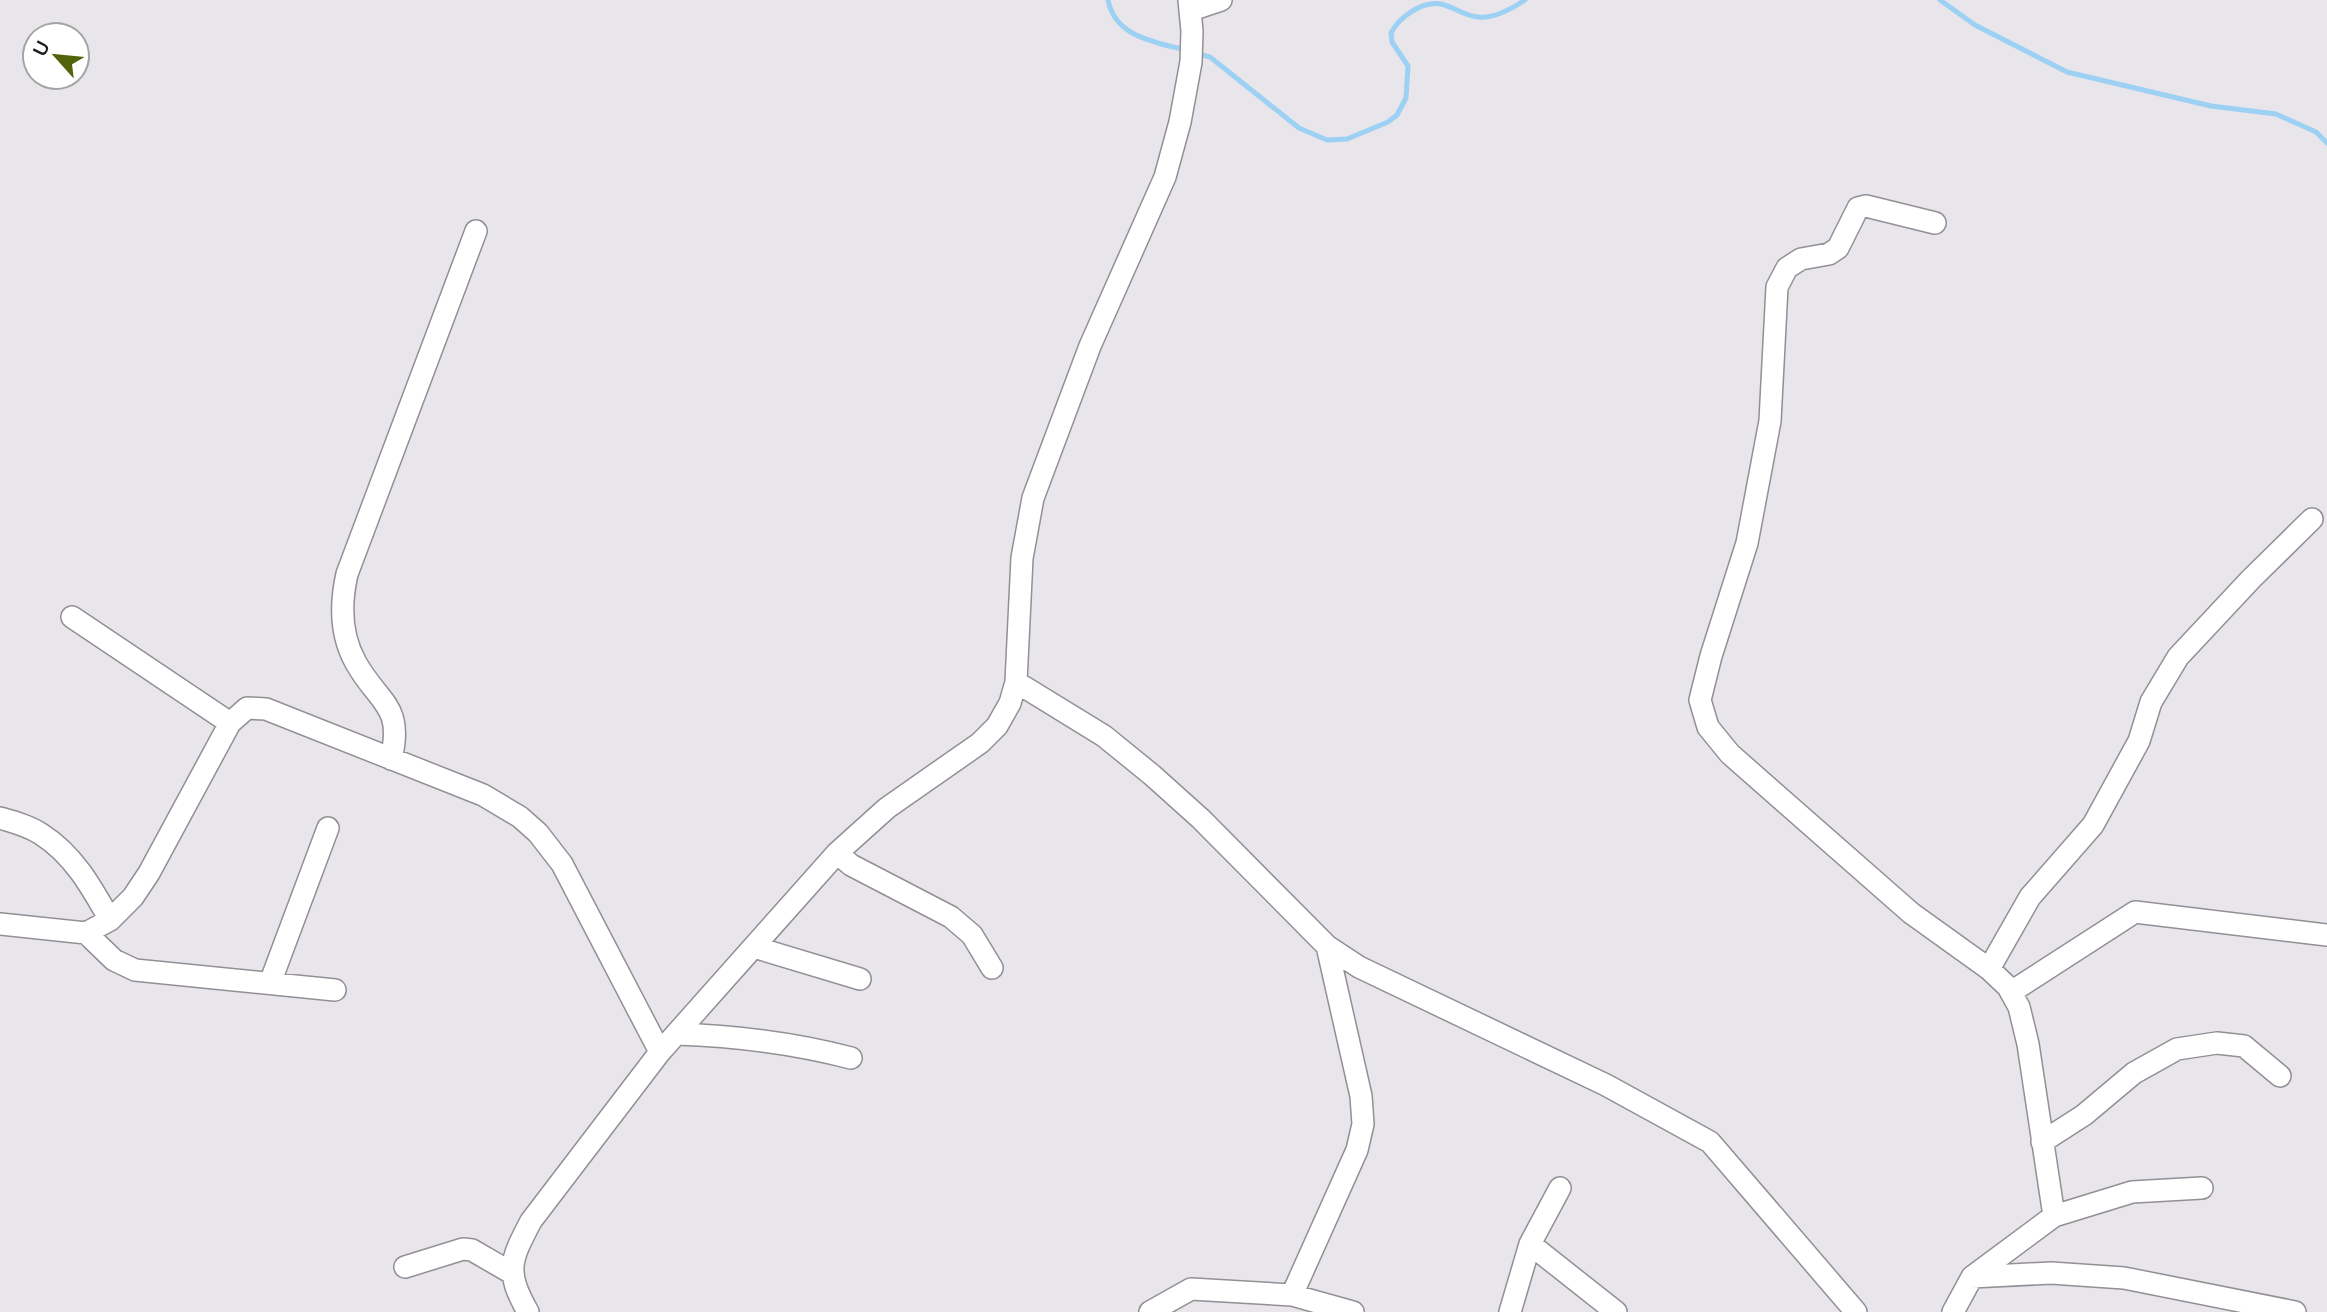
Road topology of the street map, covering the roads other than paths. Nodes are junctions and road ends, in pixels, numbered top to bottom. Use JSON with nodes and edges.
{"nodes":[{"id":1,"x":1221,"y":0,"type":"edge"},
{"id":2,"x":1191,"y":13,"type":"edge"},
{"id":3,"x":1934,"y":223,"type":"dead end"},
{"id":4,"x":476,"y":231,"type":"dead end"},
{"id":5,"x":2312,"y":519,"type":"dead end"},
{"id":6,"x":72,"y":617,"type":"dead end"},
{"id":7,"x":1016,"y":682,"type":"junction"},
{"id":8,"x":230,"y":723,"type":"junction"},
{"id":9,"x":391,"y":759,"type":"junction"},
{"id":10,"x":0,"y":818,"type":"edge"},
{"id":11,"x":328,"y":828,"type":"dead end"},
{"id":12,"x":837,"y":853,"type":"junction"},
{"id":13,"x":110,"y":920,"type":"junction"},
{"id":14,"x":0,"y":925,"type":"edge"},
{"id":15,"x":86,"y":933,"type":"junction"},
{"id":16,"x":2327,"y":935,"type":"edge"},
{"id":17,"x":1327,"y":946,"type":"junction"},
{"id":18,"x":754,"y":947,"type":"junction"},
{"id":19,"x":992,"y":968,"type":"dead end"},
{"id":20,"x":1989,"y":969,"type":"junction"},
{"id":21,"x":860,"y":979,"type":"dead end"},
{"id":22,"x":270,"y":983,"type":"junction"},
{"id":23,"x":335,"y":990,"type":"dead end"},
{"id":24,"x":2011,"y":992,"type":"junction"},
{"id":25,"x":676,"y":1034,"type":"junction"},
{"id":26,"x":660,"y":1052,"type":"junction"},
{"id":27,"x":851,"y":1058,"type":"dead end"},
{"id":28,"x":2280,"y":1076,"type":"dead end"},
{"id":29,"x":2042,"y":1142,"type":"junction"},
{"id":30,"x":1560,"y":1188,"type":"dead end"},
{"id":31,"x":2202,"y":1188,"type":"dead end"},
{"id":32,"x":2054,"y":1216,"type":"junction"},
{"id":33,"x":1530,"y":1244,"type":"junction"},
{"id":34,"x":405,"y":1267,"type":"dead end"},
{"id":35,"x":510,"y":1272,"type":"junction"},
{"id":36,"x":1972,"y":1277,"type":"junction"},
{"id":37,"x":1292,"y":1295,"type":"junction"},
{"id":38,"x":528,"y":1312,"type":"edge"},
{"id":39,"x":1150,"y":1312,"type":"edge"},
{"id":40,"x":1353,"y":1312,"type":"edge"},
{"id":41,"x":1510,"y":1312,"type":"edge"},
{"id":42,"x":1616,"y":1312,"type":"edge"},
{"id":43,"x":1856,"y":1312,"type":"edge"},
{"id":44,"x":1953,"y":1312,"type":"edge"},
{"id":45,"x":2295,"y":1312,"type":"edge"}],
"edges":[{"from":1,"to":2,"type":"street"},
{"from":2,"to":7,"type":"street"},
{"from":3,"to":20,"type":"street"},
{"from":4,"to":9,"type":"street"},
{"from":5,"to":20,"type":"street"},
{"from":6,"to":8,"type":"street"},
{"from":7,"to":12,"type":"street"},
{"from":7,"to":17,"type":"street"},
{"from":8,"to":9,"type":"street"},
{"from":8,"to":13,"type":"street"},
{"from":9,"to":26,"type":"street"},
{"from":10,"to":13,"type":"street"},
{"from":11,"to":22,"type":"street"},
{"from":12,"to":18,"type":"street"},
{"from":12,"to":19,"type":"street"},
{"from":13,"to":15,"type":"street"},
{"from":14,"to":15,"type":"street"},
{"from":15,"to":22,"type":"street"},
{"from":16,"to":24,"type":"street"},
{"from":17,"to":37,"type":"street"},
{"from":17,"to":43,"type":"street"},
{"from":18,"to":21,"type":"street"},
{"from":18,"to":25,"type":"street"},
{"from":20,"to":24,"type":"street"},
{"from":22,"to":23,"type":"street"},
{"from":24,"to":29,"type":"street"},
{"from":25,"to":26,"type":"street"},
{"from":25,"to":27,"type":"street"},
{"from":26,"to":35,"type":"street"},
{"from":28,"to":29,"type":"street"},
{"from":29,"to":32,"type":"street"},
{"from":30,"to":33,"type":"street"},
{"from":31,"to":32,"type":"street"},
{"from":32,"to":36,"type":"street"},
{"from":33,"to":41,"type":"street"},
{"from":33,"to":42,"type":"street"},
{"from":34,"to":35,"type":"street"},
{"from":35,"to":38,"type":"street"},
{"from":36,"to":44,"type":"street"},
{"from":36,"to":45,"type":"street"},
{"from":37,"to":39,"type":"street"},
{"from":37,"to":40,"type":"street"}]}
